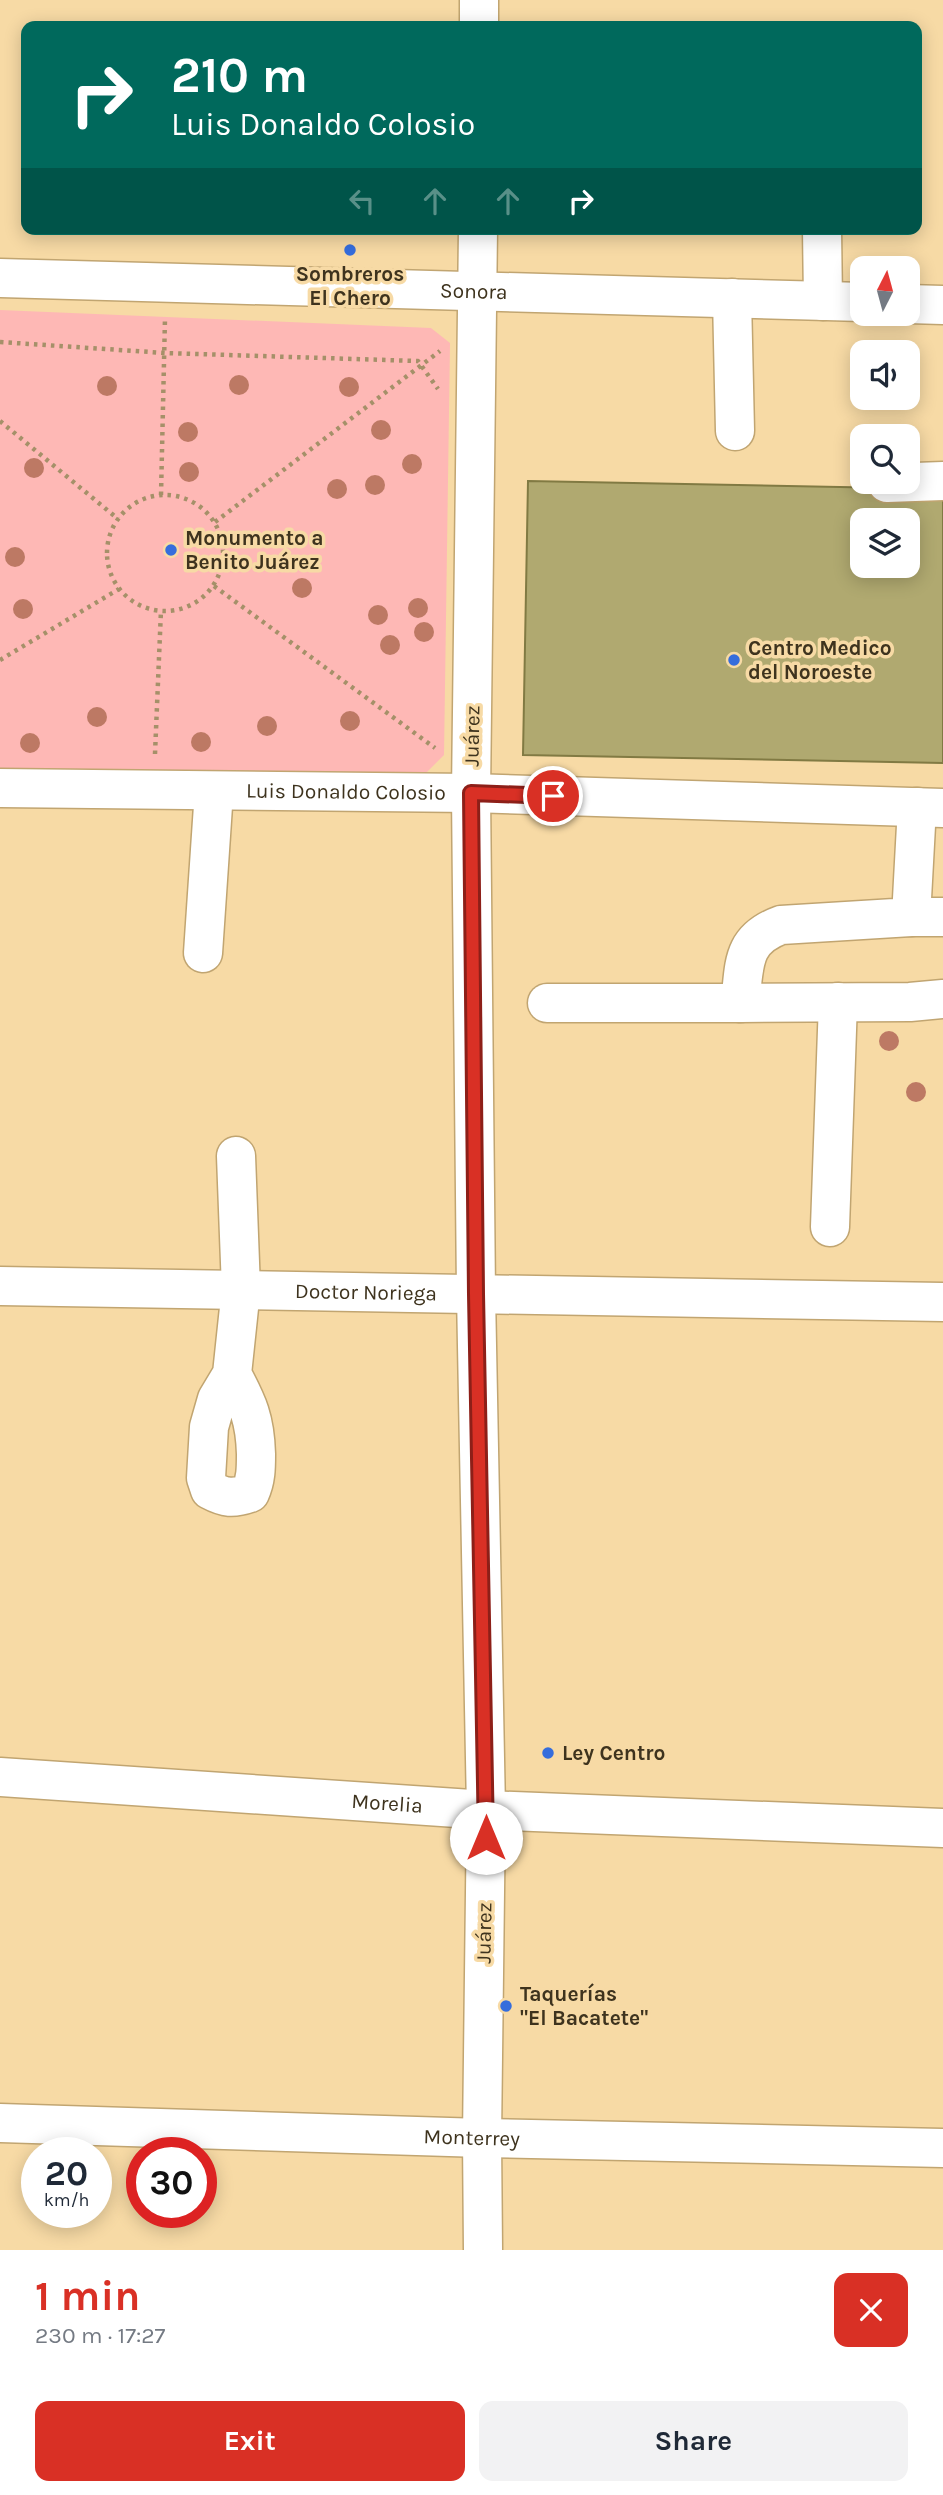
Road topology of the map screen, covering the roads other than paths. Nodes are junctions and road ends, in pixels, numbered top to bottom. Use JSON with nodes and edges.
{"nodes":[{"id":1,"x":479,"y":0,"type":"edge"},
{"id":2,"x":478,"y":21,"type":"edge"},
{"id":3,"x":478,"y":235,"type":"edge"},
{"id":4,"x":822,"y":235,"type":"edge"},
{"id":5,"x":0,"y":278,"type":"edge"},
{"id":6,"x":478,"y":290,"type":"junction"},
{"id":7,"x":732,"y":298,"type":"junction"},
{"id":8,"x":823,"y":301,"type":"junction"},
{"id":9,"x":850,"y":302,"type":"edge"},
{"id":10,"x":920,"y":304,"type":"edge"},
{"id":11,"x":943,"y":305,"type":"edge"},
{"id":12,"x":734,"y":431,"type":"dead end"},
{"id":13,"x":943,"y":481,"type":"edge"},
{"id":14,"x":920,"y":482,"type":"edge"},
{"id":15,"x":0,"y":788,"type":"edge"},
{"id":16,"x":214,"y":791,"type":"junction"},
{"id":17,"x":471,"y":793,"type":"junction"},
{"id":18,"x":930,"y":808,"type":"edge"},
{"id":19,"x":927,"y":917,"type":"edge"},
{"id":20,"x":204,"y":953,"type":"dead end"},
{"id":21,"x":943,"y":999,"type":"edge"},
{"id":22,"x":838,"y":1002,"type":"junction"},
{"id":23,"x":547,"y":1003,"type":"dead end"},
{"id":24,"x":740,"y":1003,"type":"junction"},
{"id":25,"x":236,"y":1156,"type":"dead end"},
{"id":26,"x":830,"y":1227,"type":"dead end"},
{"id":27,"x":0,"y":1286,"type":"edge"},
{"id":28,"x":241,"y":1289,"type":"junction"},
{"id":29,"x":476,"y":1294,"type":"junction"},
{"id":30,"x":943,"y":1302,"type":"edge"},
{"id":31,"x":232,"y":1374,"type":"dead end"},
{"id":32,"x":0,"y":1777,"type":"edge"},
{"id":33,"x":486,"y":1810,"type":"junction"},
{"id":34,"x":943,"y":1828,"type":"edge"},
{"id":35,"x":0,"y":2123,"type":"edge"},
{"id":36,"x":481,"y":2138,"type":"junction"},
{"id":37,"x":943,"y":2148,"type":"edge"},
{"id":38,"x":483,"y":2250,"type":"edge"}],
"edges":[{"from":1,"to":2,"type":"street"},
{"from":3,"to":6,"type":"street","name":"Juárez"},
{"from":4,"to":8,"type":"street"},
{"from":5,"to":6,"type":"street","name":"Sonora"},
{"from":6,"to":7,"type":"street","name":"Sonora"},
{"from":6,"to":17,"type":"street","name":"Juárez"},
{"from":7,"to":8,"type":"street","name":"Sonora"},
{"from":7,"to":12,"type":"street"},
{"from":8,"to":9,"type":"street","name":"Sonora"},
{"from":10,"to":11,"type":"street"},
{"from":13,"to":14,"type":"street"},
{"from":15,"to":16,"type":"street","name":"Luis Donaldo Colosio"},
{"from":16,"to":17,"type":"street","name":"Luis Donaldo Colosio"},
{"from":16,"to":20,"type":"street"},
{"from":17,"to":18,"type":"street","name":"Luis Donaldo Colosio"},
{"from":17,"to":29,"type":"street","name":"Juárez"},
{"from":18,"to":19,"type":"street"},
{"from":19,"to":24,"type":"street"},
{"from":21,"to":22,"type":"street"},
{"from":22,"to":24,"type":"street"},
{"from":22,"to":26,"type":"street"},
{"from":23,"to":24,"type":"street"},
{"from":25,"to":28,"type":"street"},
{"from":27,"to":28,"type":"street","name":"Doctor Noriega"},
{"from":28,"to":29,"type":"street","name":"Doctor Noriega"},
{"from":28,"to":31,"type":"street"},
{"from":29,"to":30,"type":"street","name":"Doctor Noriega"},
{"from":29,"to":33,"type":"street","name":"Juárez"},
{"from":32,"to":33,"type":"street","name":"Morelia"},
{"from":33,"to":34,"type":"street","name":"Morelia"},
{"from":33,"to":36,"type":"street","name":"Juárez"},
{"from":35,"to":36,"type":"street","name":"Monterrey"},
{"from":36,"to":37,"type":"street","name":"Monterrey"},
{"from":36,"to":38,"type":"street","name":"Juárez"}]}
